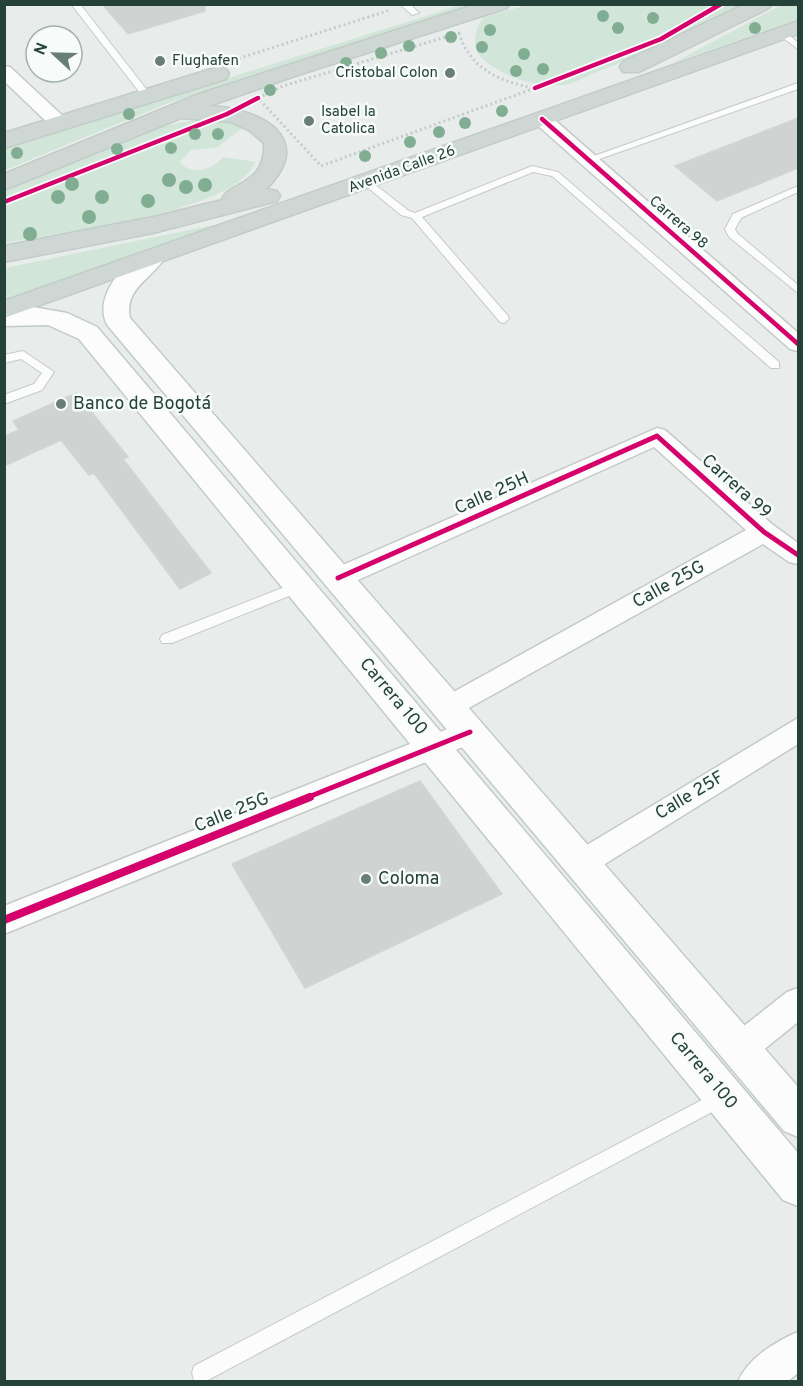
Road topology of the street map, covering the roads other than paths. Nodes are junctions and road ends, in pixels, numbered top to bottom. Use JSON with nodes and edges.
{"nodes":[{"id":1,"x":75,"y":4,"type":"edge"},
{"id":2,"x":440,"y":4,"type":"edge"},
{"id":3,"x":500,"y":4,"type":"edge"},
{"id":4,"x":762,"y":4,"type":"edge"},
{"id":5,"x":408,"y":7,"type":"edge"},
{"id":6,"x":793,"y":36,"type":"edge"},
{"id":7,"x":4,"y":71,"type":"edge"},
{"id":8,"x":798,"y":86,"type":"edge"},
{"id":9,"x":147,"y":96,"type":"junction"},
{"id":10,"x":542,"y":120,"type":"junction"},
{"id":11,"x":149,"y":123,"type":"junction"},
{"id":12,"x":60,"y":124,"type":"junction"},
{"id":13,"x":4,"y":141,"type":"edge"},
{"id":14,"x":588,"y":160,"type":"junction"},
{"id":15,"x":366,"y":182,"type":"junction"},
{"id":16,"x":4,"y":183,"type":"edge"},
{"id":17,"x":798,"y":189,"type":"edge"},
{"id":18,"x":416,"y":216,"type":"junction"},
{"id":19,"x":190,"y":217,"type":"junction"},
{"id":20,"x":4,"y":254,"type":"edge"},
{"id":21,"x":152,"y":259,"type":"junction"},
{"id":22,"x":798,"y":290,"type":"edge"},
{"id":23,"x":4,"y":310,"type":"edge"},
{"id":24,"x":4,"y":317,"type":"edge"},
{"id":25,"x":504,"y":319,"type":"dead end"},
{"id":26,"x":798,"y":344,"type":"edge"},
{"id":27,"x":4,"y":359,"type":"edge"},
{"id":28,"x":774,"y":365,"type":"dead end"},
{"id":29,"x":4,"y":400,"type":"edge"},
{"id":30,"x":657,"y":436,"type":"joint"},
{"id":31,"x":786,"y":543,"type":"edge"},
{"id":32,"x":338,"y":578,"type":"junction"},
{"id":33,"x":300,"y":586,"type":"junction"},
{"id":34,"x":167,"y":639,"type":"dead end"},
{"id":35,"x":459,"y":720,"type":"junction"},
{"id":36,"x":798,"y":730,"type":"edge"},
{"id":37,"x":436,"y":748,"type":"junction"},
{"id":38,"x":582,"y":863,"type":"junction"},
{"id":39,"x":4,"y":920,"type":"edge"},
{"id":40,"x":798,"y":1003,"type":"edge"},
{"id":41,"x":741,"y":1048,"type":"junction"},
{"id":42,"x":724,"y":1096,"type":"junction"},
{"id":43,"x":798,"y":1117,"type":"edge"},
{"id":44,"x":798,"y":1185,"type":"edge"},
{"id":45,"x":798,"y":1350,"type":"edge"},
{"id":46,"x":201,"y":1373,"type":"dead end"},
{"id":47,"x":756,"y":1382,"type":"edge"}],
"edges":[{"from":1,"to":9,"type":"lane"},
{"from":2,"to":5,"type":"main road"},
{"from":3,"to":11,"type":"main road"},
{"from":4,"to":19,"type":"main road","name":"Avenida Calle 26"},
{"from":5,"to":9,"type":"main road"},
{"from":6,"to":10,"type":"main road","name":"Avenida Calle 26"},
{"from":7,"to":12,"type":"street"},
{"from":8,"to":14,"type":"lane"},
{"from":9,"to":12,"type":"main road"},
{"from":10,"to":14,"type":"street","name":"Carrera 98"},
{"from":10,"to":15,"type":"main road","name":"Avenida Calle 26"},
{"from":11,"to":16,"type":"main road"},
{"from":11,"to":19,"type":"main road"},
{"from":12,"to":13,"type":"main road"},
{"from":14,"to":26,"type":"street","name":"Carrera 98"},
{"from":15,"to":18,"type":"lane"},
{"from":15,"to":21,"type":"main road","name":"Avenida Calle 26"},
{"from":17,"to":22,"type":"lane"},
{"from":18,"to":25,"type":"lane"},
{"from":18,"to":28,"type":"lane"},
{"from":19,"to":20,"type":"main road","name":"Avenida Calle 26"},
{"from":21,"to":23,"type":"main road","name":"Avenida Calle 26"},
{"from":21,"to":32,"type":"main road","name":"Carrera 100"},
{"from":24,"to":33,"type":"main road","name":"Carrera 100"},
{"from":27,"to":29,"type":"lane"},
{"from":30,"to":31,"type":"street","name":"Carrera 99"},
{"from":30,"to":32,"type":"street","name":"Calle 25H"},
{"from":31,"to":35,"type":"street","name":"Calle 25G"},
{"from":32,"to":35,"type":"main road","name":"Carrera 100"},
{"from":33,"to":34,"type":"lane"},
{"from":33,"to":37,"type":"main road","name":"Carrera 100"},
{"from":35,"to":37,"type":"street","name":"Calle 25G"},
{"from":35,"to":38,"type":"main road","name":"Carrera 100"},
{"from":36,"to":38,"type":"street","name":"Calle 25F"},
{"from":37,"to":39,"type":"street","name":"Calle 25G"},
{"from":37,"to":42,"type":"main road","name":"Carrera 100"},
{"from":38,"to":41,"type":"main road","name":"Carrera 100"},
{"from":40,"to":41,"type":"street"},
{"from":41,"to":43,"type":"main road","name":"Carrera 100"},
{"from":42,"to":44,"type":"main road","name":"Carrera 100"},
{"from":42,"to":46,"type":"lane"},
{"from":45,"to":47,"type":"street"}]}
